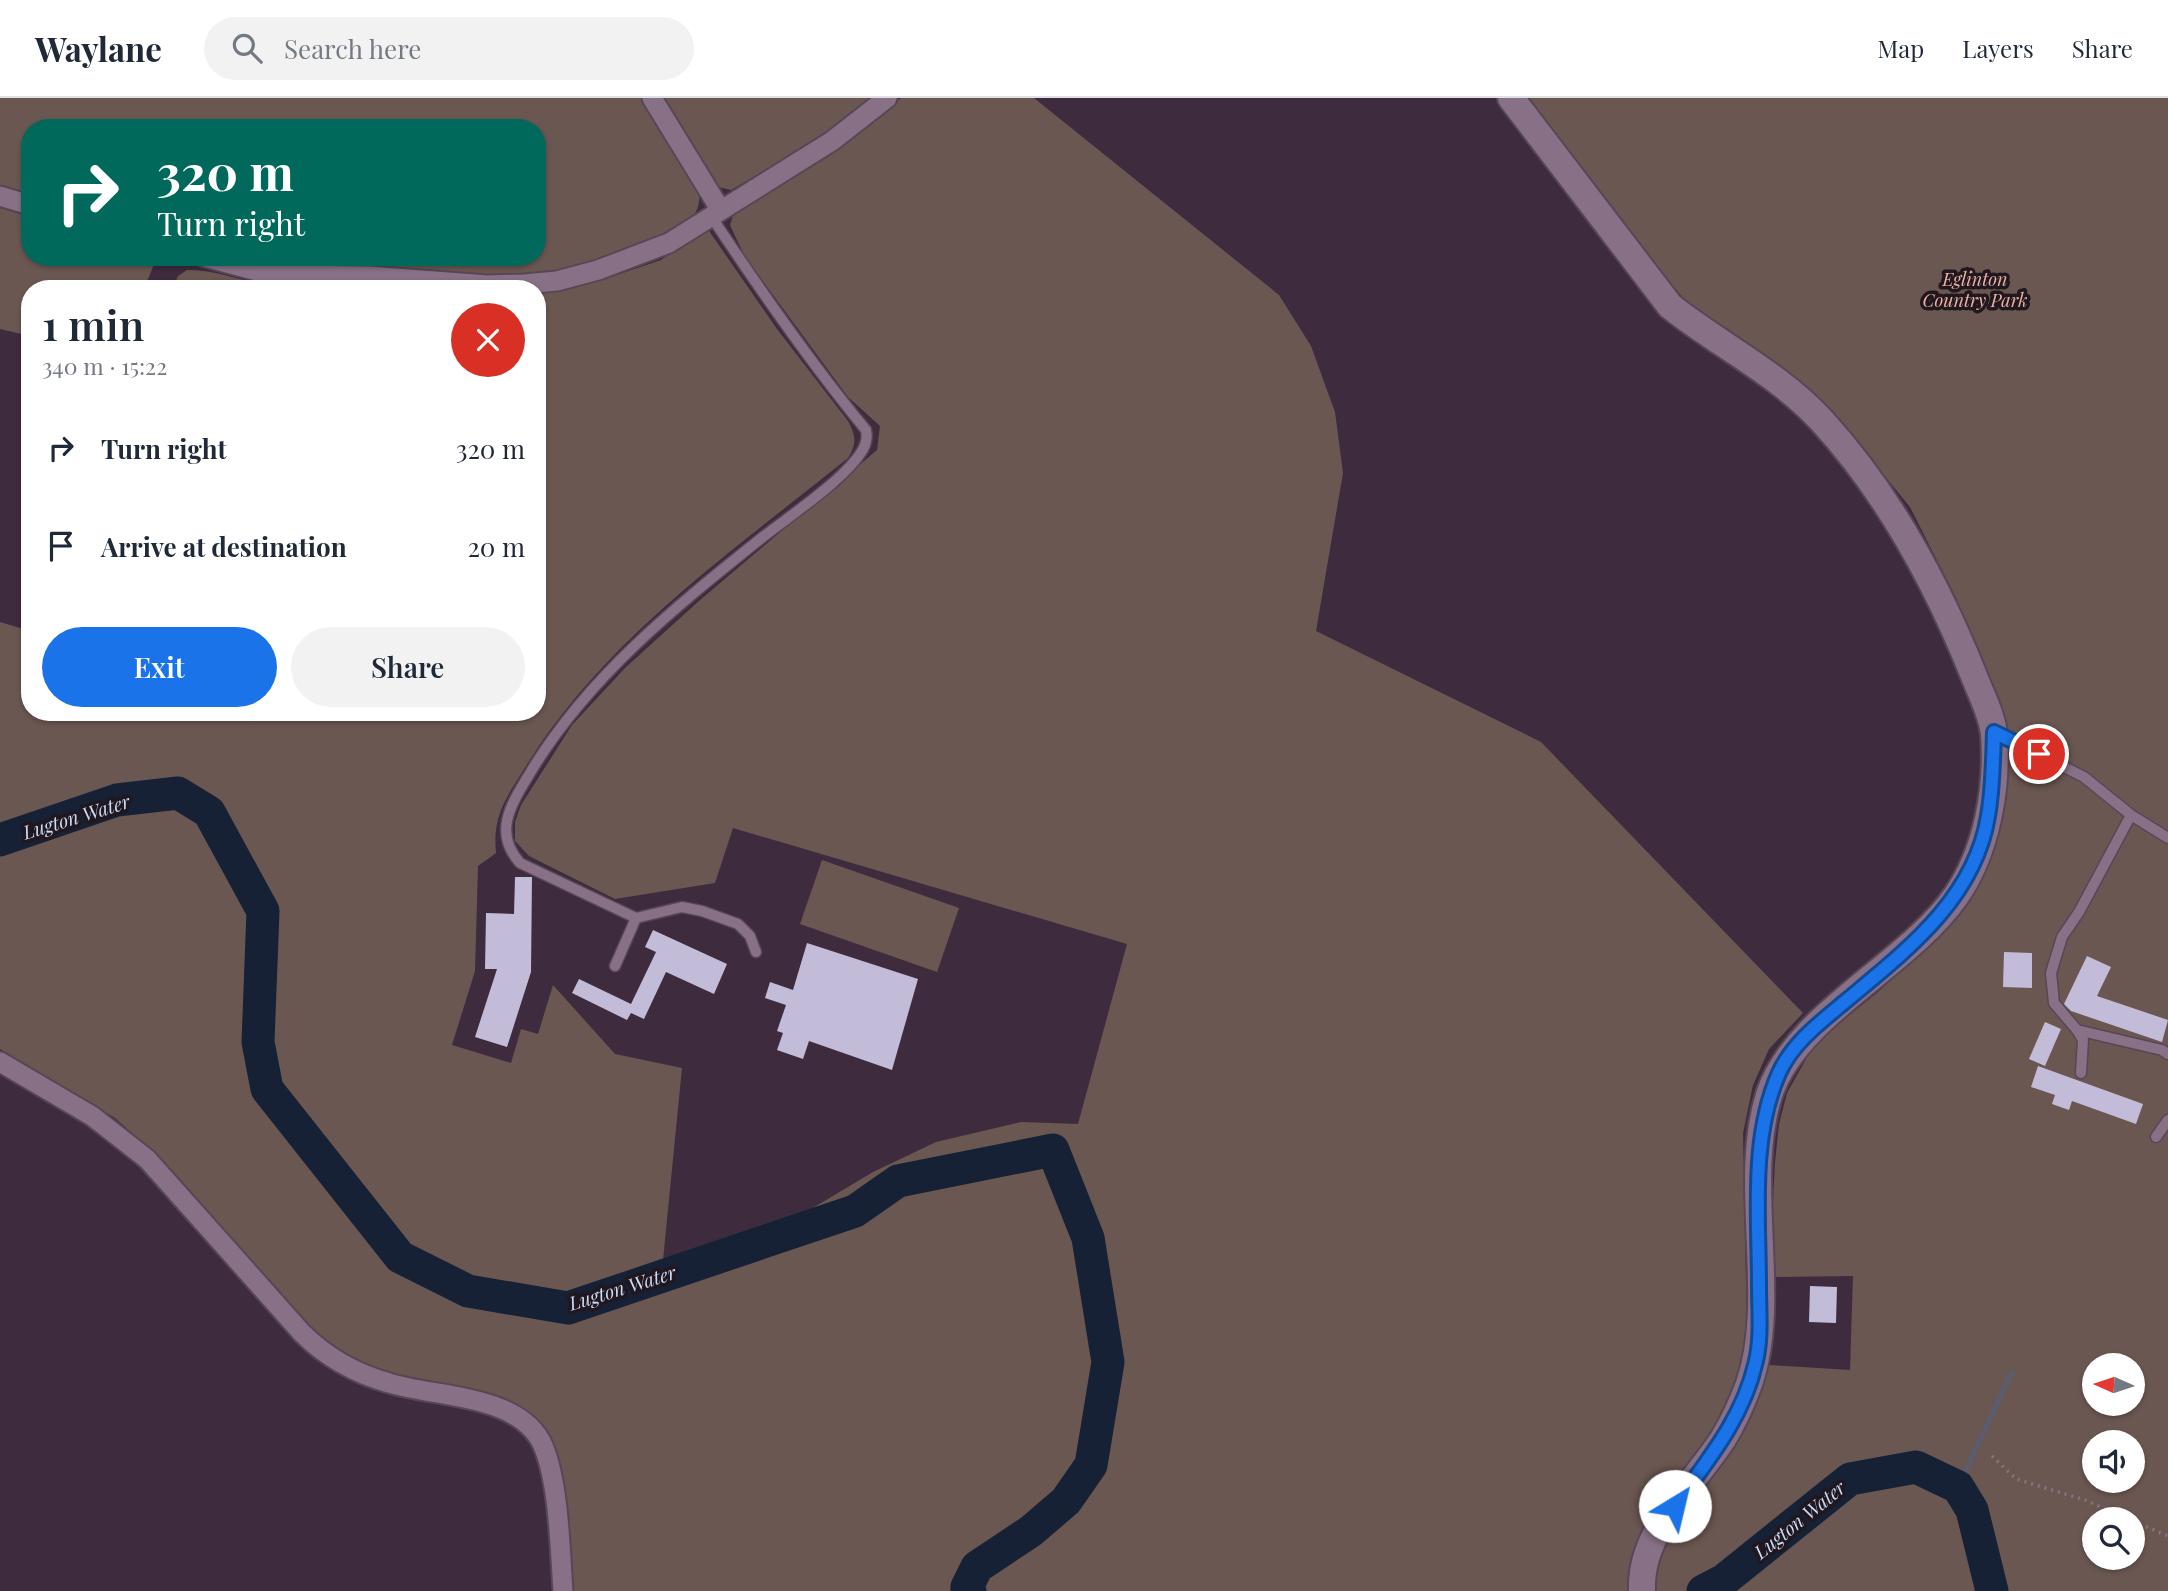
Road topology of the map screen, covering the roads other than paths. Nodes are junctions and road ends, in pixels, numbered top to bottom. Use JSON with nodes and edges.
{"nodes":[{"id":1,"x":652,"y":98,"type":"edge"},
{"id":2,"x":887,"y":98,"type":"edge"},
{"id":3,"x":1511,"y":98,"type":"edge"},
{"id":4,"x":0,"y":196,"type":"edge"},
{"id":5,"x":21,"y":202,"type":"edge"},
{"id":6,"x":715,"y":212,"type":"junction"},
{"id":7,"x":238,"y":266,"type":"edge"},
{"id":8,"x":421,"y":280,"type":"edge"},
{"id":9,"x":546,"y":282,"type":"edge"},
{"id":10,"x":1994,"y":732,"type":"junction"},
{"id":11,"x":2131,"y":815,"type":"junction"},
{"id":12,"x":2168,"y":838,"type":"edge"},
{"id":13,"x":636,"y":918,"type":"junction"},
{"id":14,"x":756,"y":952,"type":"dead end"},
{"id":15,"x":615,"y":967,"type":"dead end"},
{"id":16,"x":2077,"y":1030,"type":"junction"},
{"id":17,"x":2168,"y":1054,"type":"edge"},
{"id":18,"x":0,"y":1062,"type":"edge"},
{"id":19,"x":2081,"y":1073,"type":"dead end"},
{"id":20,"x":2168,"y":1120,"type":"edge"},
{"id":21,"x":2156,"y":1137,"type":"dead end"},
{"id":22,"x":563,"y":1591,"type":"edge"},
{"id":23,"x":1642,"y":1591,"type":"edge"}],
"edges":[{"from":1,"to":6,"type":"street"},
{"from":2,"to":6,"type":"street"},
{"from":3,"to":10,"type":"main road"},
{"from":4,"to":5,"type":"street"},
{"from":6,"to":9,"type":"street"},
{"from":6,"to":13,"type":"lane"},
{"from":7,"to":8,"type":"street"},
{"from":10,"to":11,"type":"lane"},
{"from":10,"to":23,"type":"main road"},
{"from":11,"to":12,"type":"lane"},
{"from":11,"to":16,"type":"lane"},
{"from":13,"to":14,"type":"lane"},
{"from":13,"to":15,"type":"lane"},
{"from":16,"to":17,"type":"lane"},
{"from":16,"to":19,"type":"lane"},
{"from":18,"to":22,"type":"street"},
{"from":20,"to":21,"type":"lane"}]}
